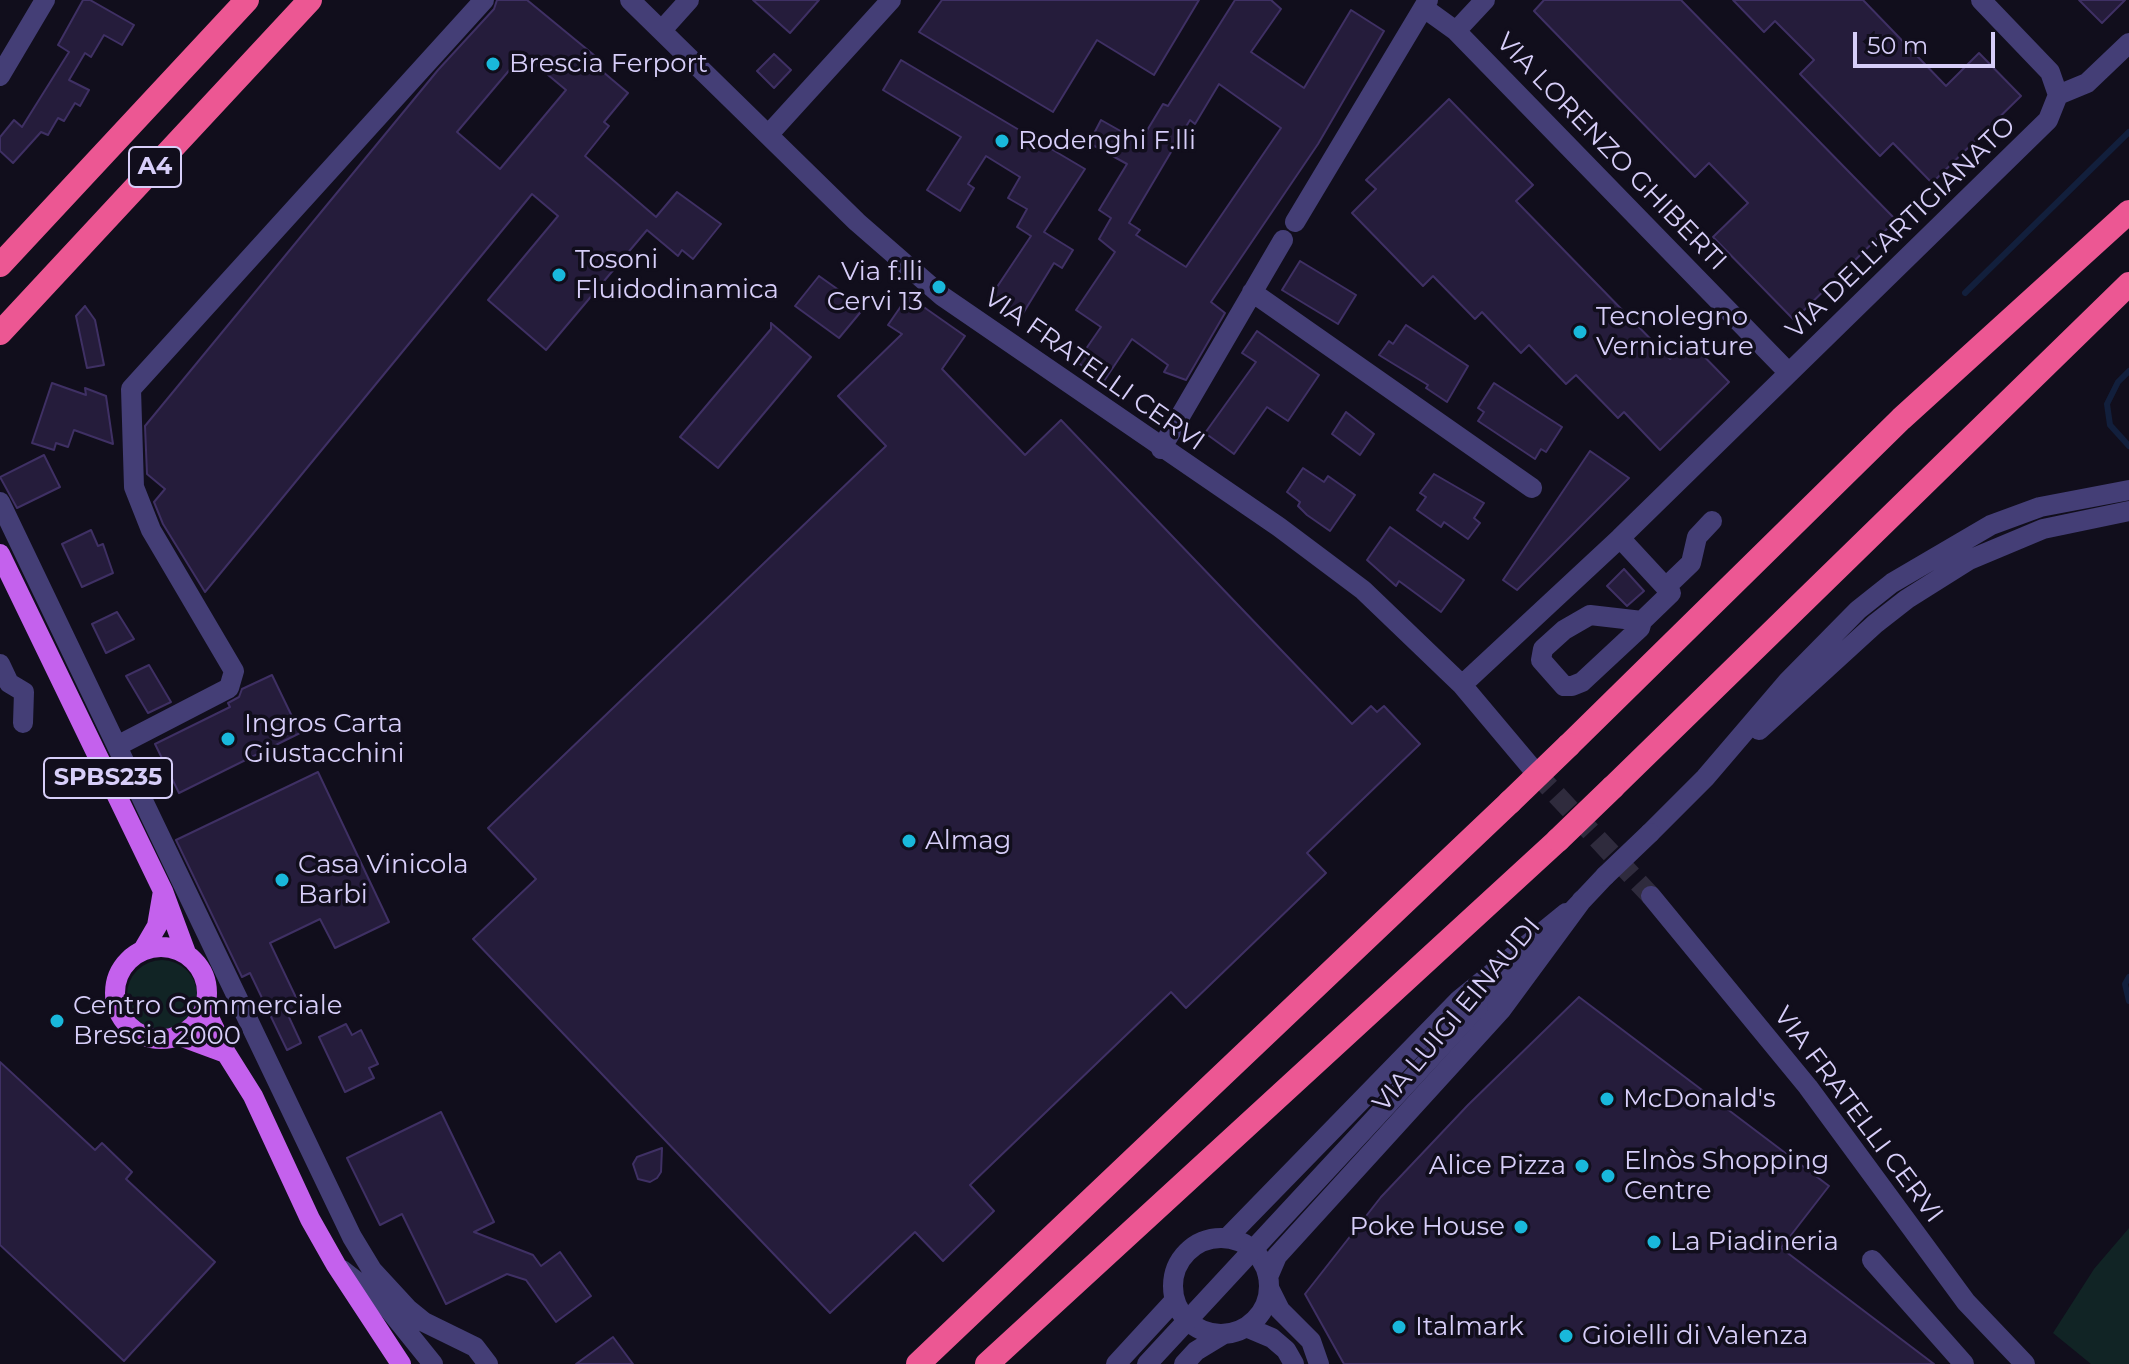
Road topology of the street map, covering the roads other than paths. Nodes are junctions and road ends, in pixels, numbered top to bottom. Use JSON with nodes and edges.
{"nodes":[{"id":1,"x":45,"y":0,"type":"edge"},
{"id":2,"x":247,"y":0,"type":"edge"},
{"id":3,"x":310,"y":0,"type":"edge"},
{"id":4,"x":484,"y":0,"type":"edge"},
{"id":5,"x":630,"y":0,"type":"edge"},
{"id":6,"x":689,"y":0,"type":"edge"},
{"id":7,"x":891,"y":0,"type":"edge"},
{"id":8,"x":1485,"y":0,"type":"edge"},
{"id":9,"x":1981,"y":0,"type":"edge"},
{"id":10,"x":1426,"y":4,"type":"edge"},
{"id":11,"x":662,"y":30,"type":"junction"},
{"id":12,"x":1456,"y":31,"type":"junction"},
{"id":13,"x":2129,"y":43,"type":"edge"},
{"id":14,"x":0,"y":76,"type":"edge"},
{"id":15,"x":2058,"y":95,"type":"junction"},
{"id":16,"x":769,"y":134,"type":"junction"},
{"id":17,"x":2129,"y":212,"type":"edge"},
{"id":18,"x":1295,"y":222,"type":"dead end"},
{"id":19,"x":1283,"y":240,"type":"dead end"},
{"id":20,"x":0,"y":265,"type":"edge"},
{"id":21,"x":2129,"y":284,"type":"edge"},
{"id":22,"x":1252,"y":292,"type":"junction"},
{"id":23,"x":0,"y":333,"type":"edge"},
{"id":24,"x":1789,"y":373,"type":"junction"},
{"id":25,"x":1161,"y":449,"type":"junction"},
{"id":26,"x":1532,"y":488,"type":"dead end"},
{"id":27,"x":2129,"y":490,"type":"edge"},
{"id":28,"x":0,"y":502,"type":"edge"},
{"id":29,"x":2129,"y":511,"type":"edge"},
{"id":30,"x":1712,"y":521,"type":"dead end"},
{"id":31,"x":1620,"y":538,"type":"junction"},
{"id":32,"x":0,"y":554,"type":"edge"},
{"id":33,"x":1666,"y":587,"type":"junction"},
{"id":34,"x":1642,"y":621,"type":"junction"},
{"id":35,"x":0,"y":664,"type":"edge"},
{"id":36,"x":1462,"y":685,"type":"junction"},
{"id":37,"x":23,"y":723,"type":"dead end"},
{"id":38,"x":117,"y":746,"type":"junction"},
{"id":39,"x":1536,"y":773,"type":"tunnel mouth"},
{"id":40,"x":1705,"y":778,"type":"junction"},
{"id":41,"x":163,"y":891,"type":"junction"},
{"id":42,"x":1651,"y":896,"type":"tunnel mouth"},
{"id":43,"x":1582,"y":900,"type":"junction"},
{"id":44,"x":143,"y":950,"type":"junction"},
{"id":45,"x":186,"y":953,"type":"junction"},
{"id":46,"x":205,"y":1009,"type":"junction"},
{"id":47,"x":180,"y":1036,"type":"junction"},
{"id":48,"x":226,"y":1053,"type":"junction"},
{"id":49,"x":1227,"y":1238,"type":"junction"},
{"id":50,"x":1872,"y":1260,"type":"dead end"},
{"id":51,"x":336,"y":1265,"type":"junction"},
{"id":52,"x":1268,"y":1282,"type":"junction"},
{"id":53,"x":1175,"y":1300,"type":"junction"},
{"id":54,"x":1246,"y":1327,"type":"junction"},
{"id":55,"x":1224,"y":1334,"type":"junction"},
{"id":56,"x":401,"y":1364,"type":"edge"},
{"id":57,"x":433,"y":1364,"type":"edge"},
{"id":58,"x":488,"y":1364,"type":"edge"},
{"id":59,"x":918,"y":1364,"type":"edge"},
{"id":60,"x":987,"y":1364,"type":"edge"},
{"id":61,"x":1116,"y":1364,"type":"edge"},
{"id":62,"x":1147,"y":1364,"type":"edge"},
{"id":63,"x":1184,"y":1364,"type":"edge"},
{"id":64,"x":1294,"y":1364,"type":"edge"},
{"id":65,"x":1319,"y":1364,"type":"edge"},
{"id":66,"x":1964,"y":1364,"type":"edge"},
{"id":67,"x":2025,"y":1364,"type":"edge"}],
"edges":[{"from":1,"to":14,"type":"street"},
{"from":2,"to":20,"type":"highway","number":"A4"},
{"from":3,"to":23,"type":"highway","number":"A4"},
{"from":4,"to":38,"type":"street"},
{"from":5,"to":11,"type":"street","name":"VIA FRATELLI CERVI"},
{"from":6,"to":11,"type":"street"},
{"from":7,"to":16,"type":"street"},
{"from":8,"to":12,"type":"street"},
{"from":9,"to":15,"type":"street"},
{"from":10,"to":12,"type":"street","name":"VIA LORENZO GHIBERTI"},
{"from":10,"to":18,"type":"street"},
{"from":11,"to":16,"type":"street","name":"VIA FRATELLI CERVI"},
{"from":12,"to":24,"type":"street","name":"VIA LORENZO GHIBERTI"},
{"from":13,"to":15,"type":"street"},
{"from":15,"to":24,"type":"street","name":"VIA DELL'ARTIGIANATO"},
{"from":16,"to":25,"type":"street","name":"VIA FRATELLI CERVI"},
{"from":17,"to":59,"type":"highway","bridge":true},
{"from":19,"to":22,"type":"street"},
{"from":21,"to":60,"type":"highway","bridge":true},
{"from":22,"to":25,"type":"street"},
{"from":22,"to":26,"type":"street"},
{"from":24,"to":31,"type":"street","name":"VIA DELL'ARTIGIANATO"},
{"from":25,"to":36,"type":"street","name":"VIA FRATELLI CERVI"},
{"from":27,"to":40,"type":"street"},
{"from":28,"to":38,"type":"street"},
{"from":29,"to":40,"type":"street"},
{"from":30,"to":33,"type":"street"},
{"from":31,"to":33,"type":"street"},
{"from":31,"to":36,"type":"street","name":"VIA DELL'ARTIGIANATO"},
{"from":32,"to":41,"type":"main road","number":"SPBS235"},
{"from":33,"to":34,"type":"street"},
{"from":34,"to":34,"type":"street"},
{"from":35,"to":37,"type":"street"},
{"from":36,"to":39,"type":"street","name":"VIA FRATELLI CERVI"},
{"from":38,"to":58,"type":"street"},
{"from":40,"to":43,"type":"street","bridge":true},
{"from":41,"to":44,"type":"main road"},
{"from":41,"to":45,"type":"main road","number":"SPBS235"},
{"from":42,"to":67,"type":"street","name":"VIA FRATELLI CERVI"},
{"from":43,"to":49,"type":"street","name":"VIA LUIGI EINAUDI"},
{"from":43,"to":52,"type":"street","name":"VIA LUIGI EINAUDI"},
{"from":43,"to":62,"type":"street","bridge":true},
{"from":44,"to":45,"type":"main road"},
{"from":44,"to":47,"type":"main road"},
{"from":45,"to":46,"type":"main road","number":"SPBS235"},
{"from":46,"to":47,"type":"main road"},
{"from":46,"to":48,"type":"main road","number":"SPBS235"},
{"from":47,"to":48,"type":"main road"},
{"from":48,"to":51,"type":"main road","number":"SPBS235"},
{"from":49,"to":52,"type":"street"},
{"from":49,"to":53,"type":"street","name":"VIA LUIGI EINAUDI"},
{"from":50,"to":66,"type":"street"},
{"from":51,"to":56,"type":"main road","number":"SPBS235"},
{"from":51,"to":57,"type":"street"},
{"from":52,"to":54,"type":"street","name":"VIA LUIGI EINAUDI"},
{"from":52,"to":65,"type":"street"},
{"from":53,"to":55,"type":"street"},
{"from":53,"to":61,"type":"street"},
{"from":54,"to":55,"type":"street"},
{"from":54,"to":64,"type":"street"},
{"from":55,"to":63,"type":"street"}]}
